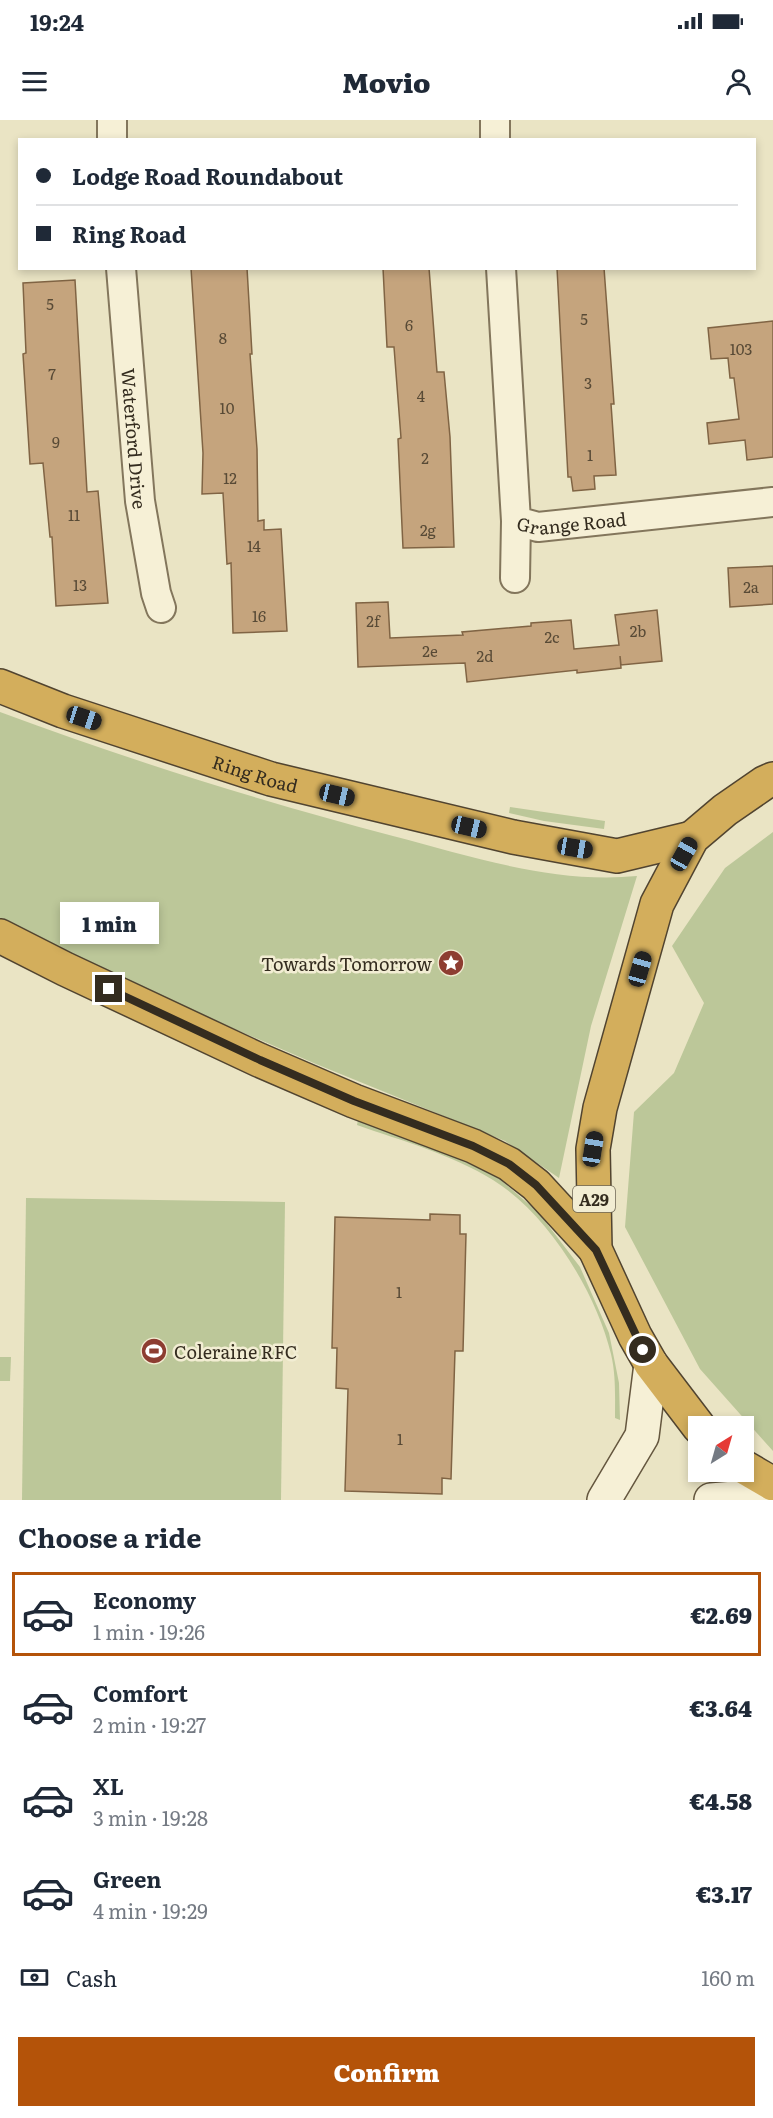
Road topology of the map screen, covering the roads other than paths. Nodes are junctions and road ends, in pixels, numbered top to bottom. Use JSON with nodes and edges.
{"nodes":[{"id":1,"x":112,"y":120,"type":"edge"},
{"id":2,"x":495,"y":120,"type":"edge"},
{"id":3,"x":112,"y":138,"type":"edge"},
{"id":4,"x":495,"y":138,"type":"edge"},
{"id":5,"x":121,"y":270,"type":"edge"},
{"id":6,"x":501,"y":270,"type":"edge"},
{"id":7,"x":773,"y":502,"type":"edge"},
{"id":8,"x":516,"y":521,"type":"junction"},
{"id":9,"x":515,"y":578,"type":"dead end"},
{"id":10,"x":161,"y":608,"type":"dead end"},
{"id":11,"x":0,"y":686,"type":"edge"},
{"id":12,"x":773,"y":779,"type":"edge"},
{"id":13,"x":692,"y":838,"type":"junction"},
{"id":14,"x":0,"y":936,"type":"edge"},
{"id":15,"x":596,"y":1250,"type":"junction"},
{"id":16,"x":651,"y":1365,"type":"junction"},
{"id":17,"x":690,"y":1416,"type":"edge"},
{"id":18,"x":754,"y":1473,"type":"edge"},
{"id":19,"x":773,"y":1484,"type":"edge"},
{"id":20,"x":773,"y":1498,"type":"edge"},
{"id":21,"x":604,"y":1500,"type":"edge"},
{"id":22,"x":711,"y":1500,"type":"edge"}],
"edges":[{"from":1,"to":3,"type":"street"},
{"from":2,"to":4,"type":"street"},
{"from":5,"to":10,"type":"street","name":"Waterford Drive"},
{"from":6,"to":8,"type":"street","name":"Grange Road"},
{"from":7,"to":8,"type":"street","name":"Grange Road"},
{"from":8,"to":9,"type":"street"},
{"from":11,"to":13,"type":"highway","name":"Ring Road","number":"A29"},
{"from":12,"to":13,"type":"highway","number":"A29"},
{"from":13,"to":15,"type":"highway","number":"A29"},
{"from":14,"to":15,"type":"highway","number":"A29"},
{"from":15,"to":16,"type":"highway","number":"A29"},
{"from":16,"to":17,"type":"highway","number":"A29"},
{"from":16,"to":21,"type":"street"},
{"from":18,"to":19,"type":"highway"},
{"from":20,"to":22,"type":"street"}]}
